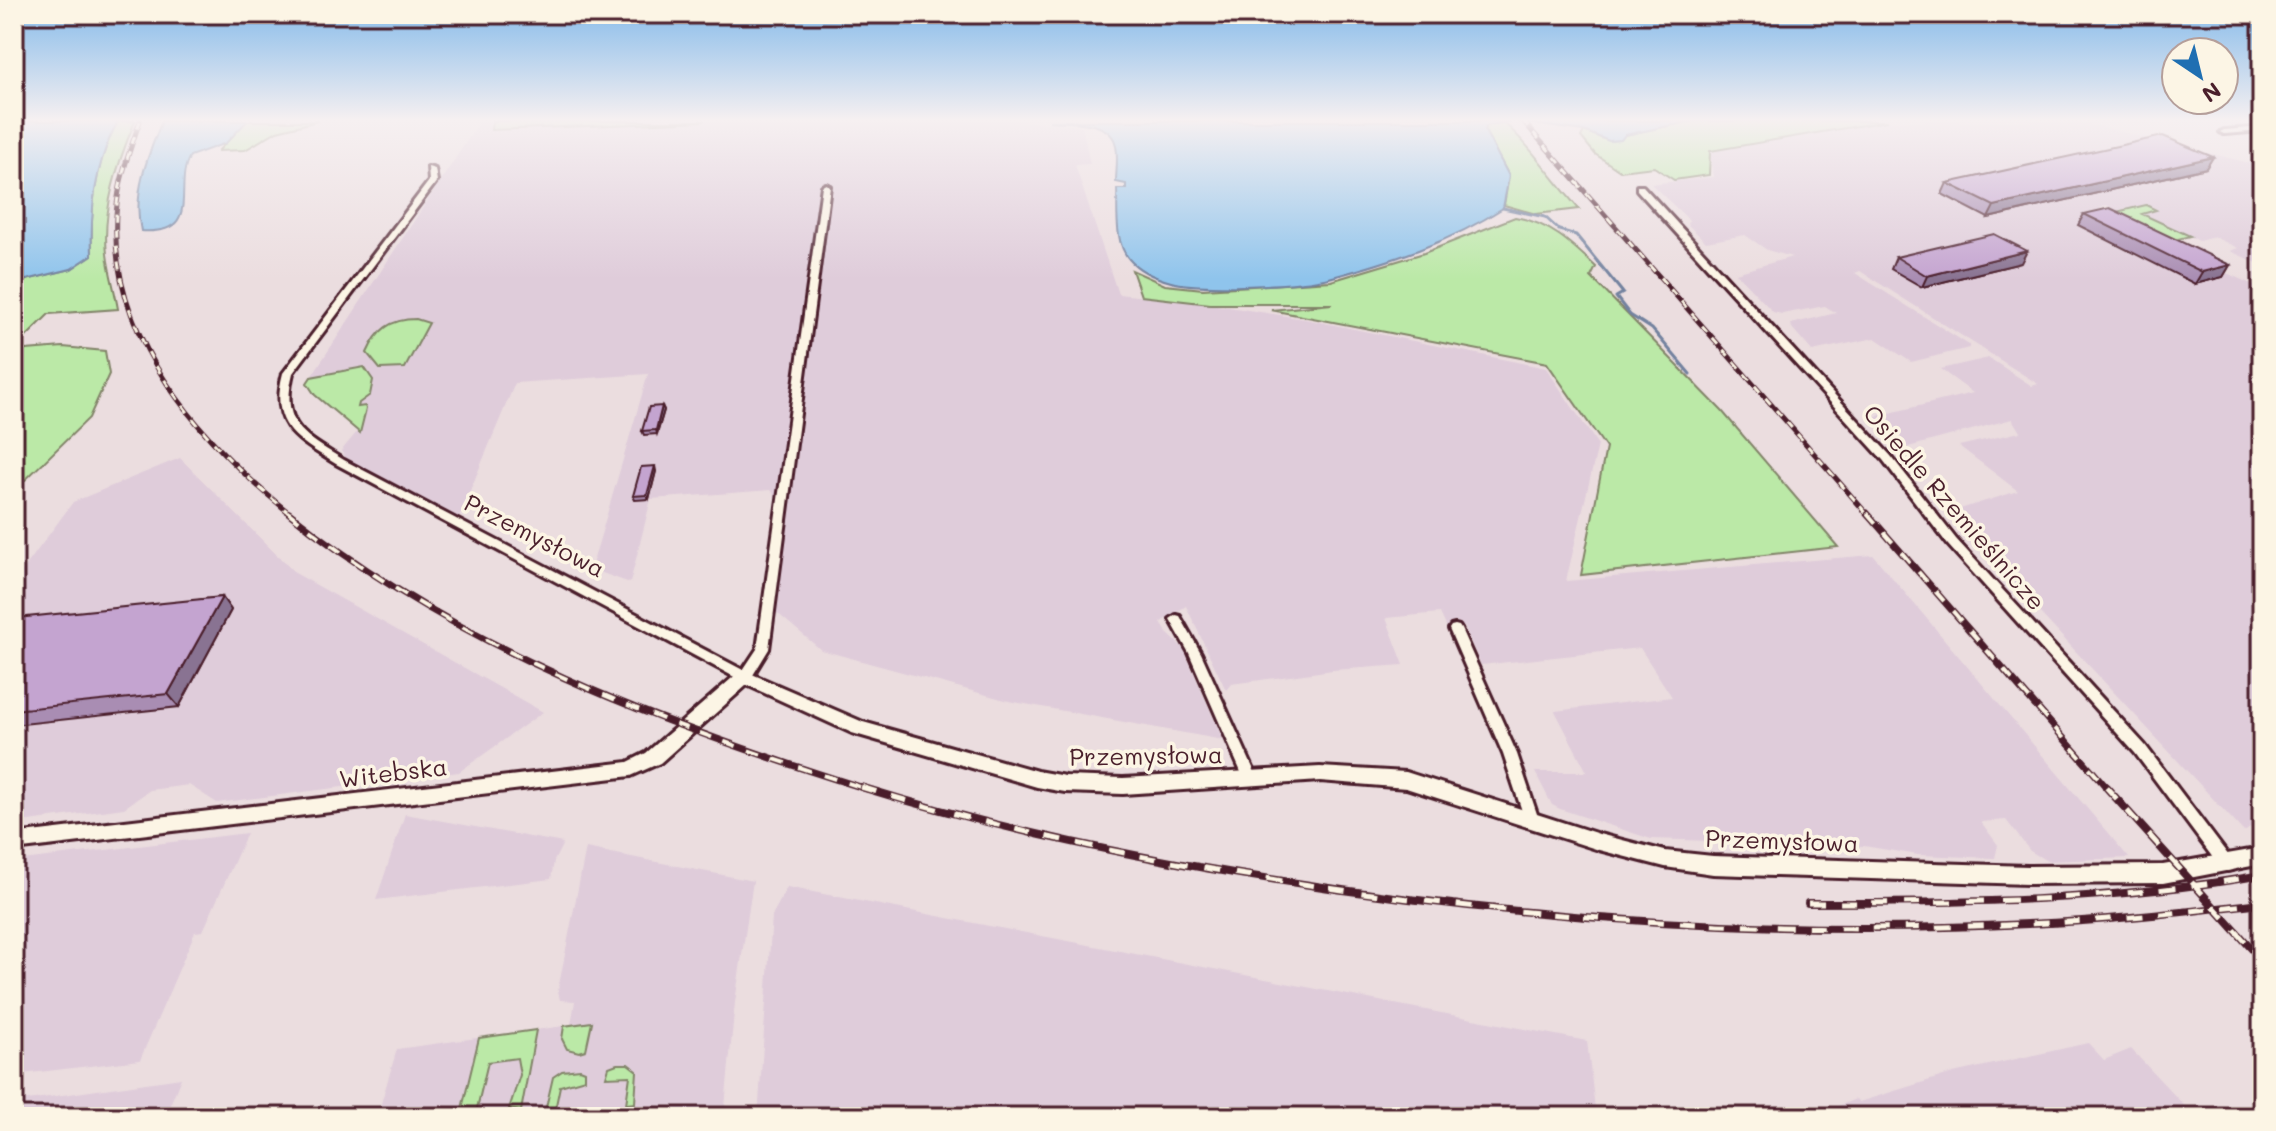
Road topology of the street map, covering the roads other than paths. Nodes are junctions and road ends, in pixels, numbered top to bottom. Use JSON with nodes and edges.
{"nodes":[{"id":1,"x":432,"y":174,"type":"edge"},
{"id":2,"x":826,"y":186,"type":"dead end"},
{"id":3,"x":1640,"y":188,"type":"dead end"},
{"id":4,"x":1176,"y":619,"type":"dead end"},
{"id":5,"x":1455,"y":629,"type":"dead end"},
{"id":6,"x":745,"y":677,"type":"junction"},
{"id":7,"x":1251,"y":779,"type":"junction"},
{"id":8,"x":1532,"y":820,"type":"junction"},
{"id":9,"x":14,"y":842,"type":"edge"},
{"id":10,"x":2262,"y":856,"type":"edge"},
{"id":11,"x":2227,"y":865,"type":"junction"}],
"edges":[{"from":1,"to":6,"type":"street","name":"Przemysłowa"},
{"from":2,"to":6,"type":"street"},
{"from":3,"to":11,"type":"street","name":"Osiedle Rzemieślnicze"},
{"from":4,"to":7,"type":"street"},
{"from":5,"to":8,"type":"street"},
{"from":6,"to":7,"type":"street","name":"Przemysłowa"},
{"from":6,"to":9,"type":"street","name":"Witebska"},
{"from":7,"to":8,"type":"street","name":"Przemysłowa"},
{"from":8,"to":11,"type":"street","name":"Przemysłowa"},
{"from":10,"to":11,"type":"street","name":"Przemysłowa"}]}
